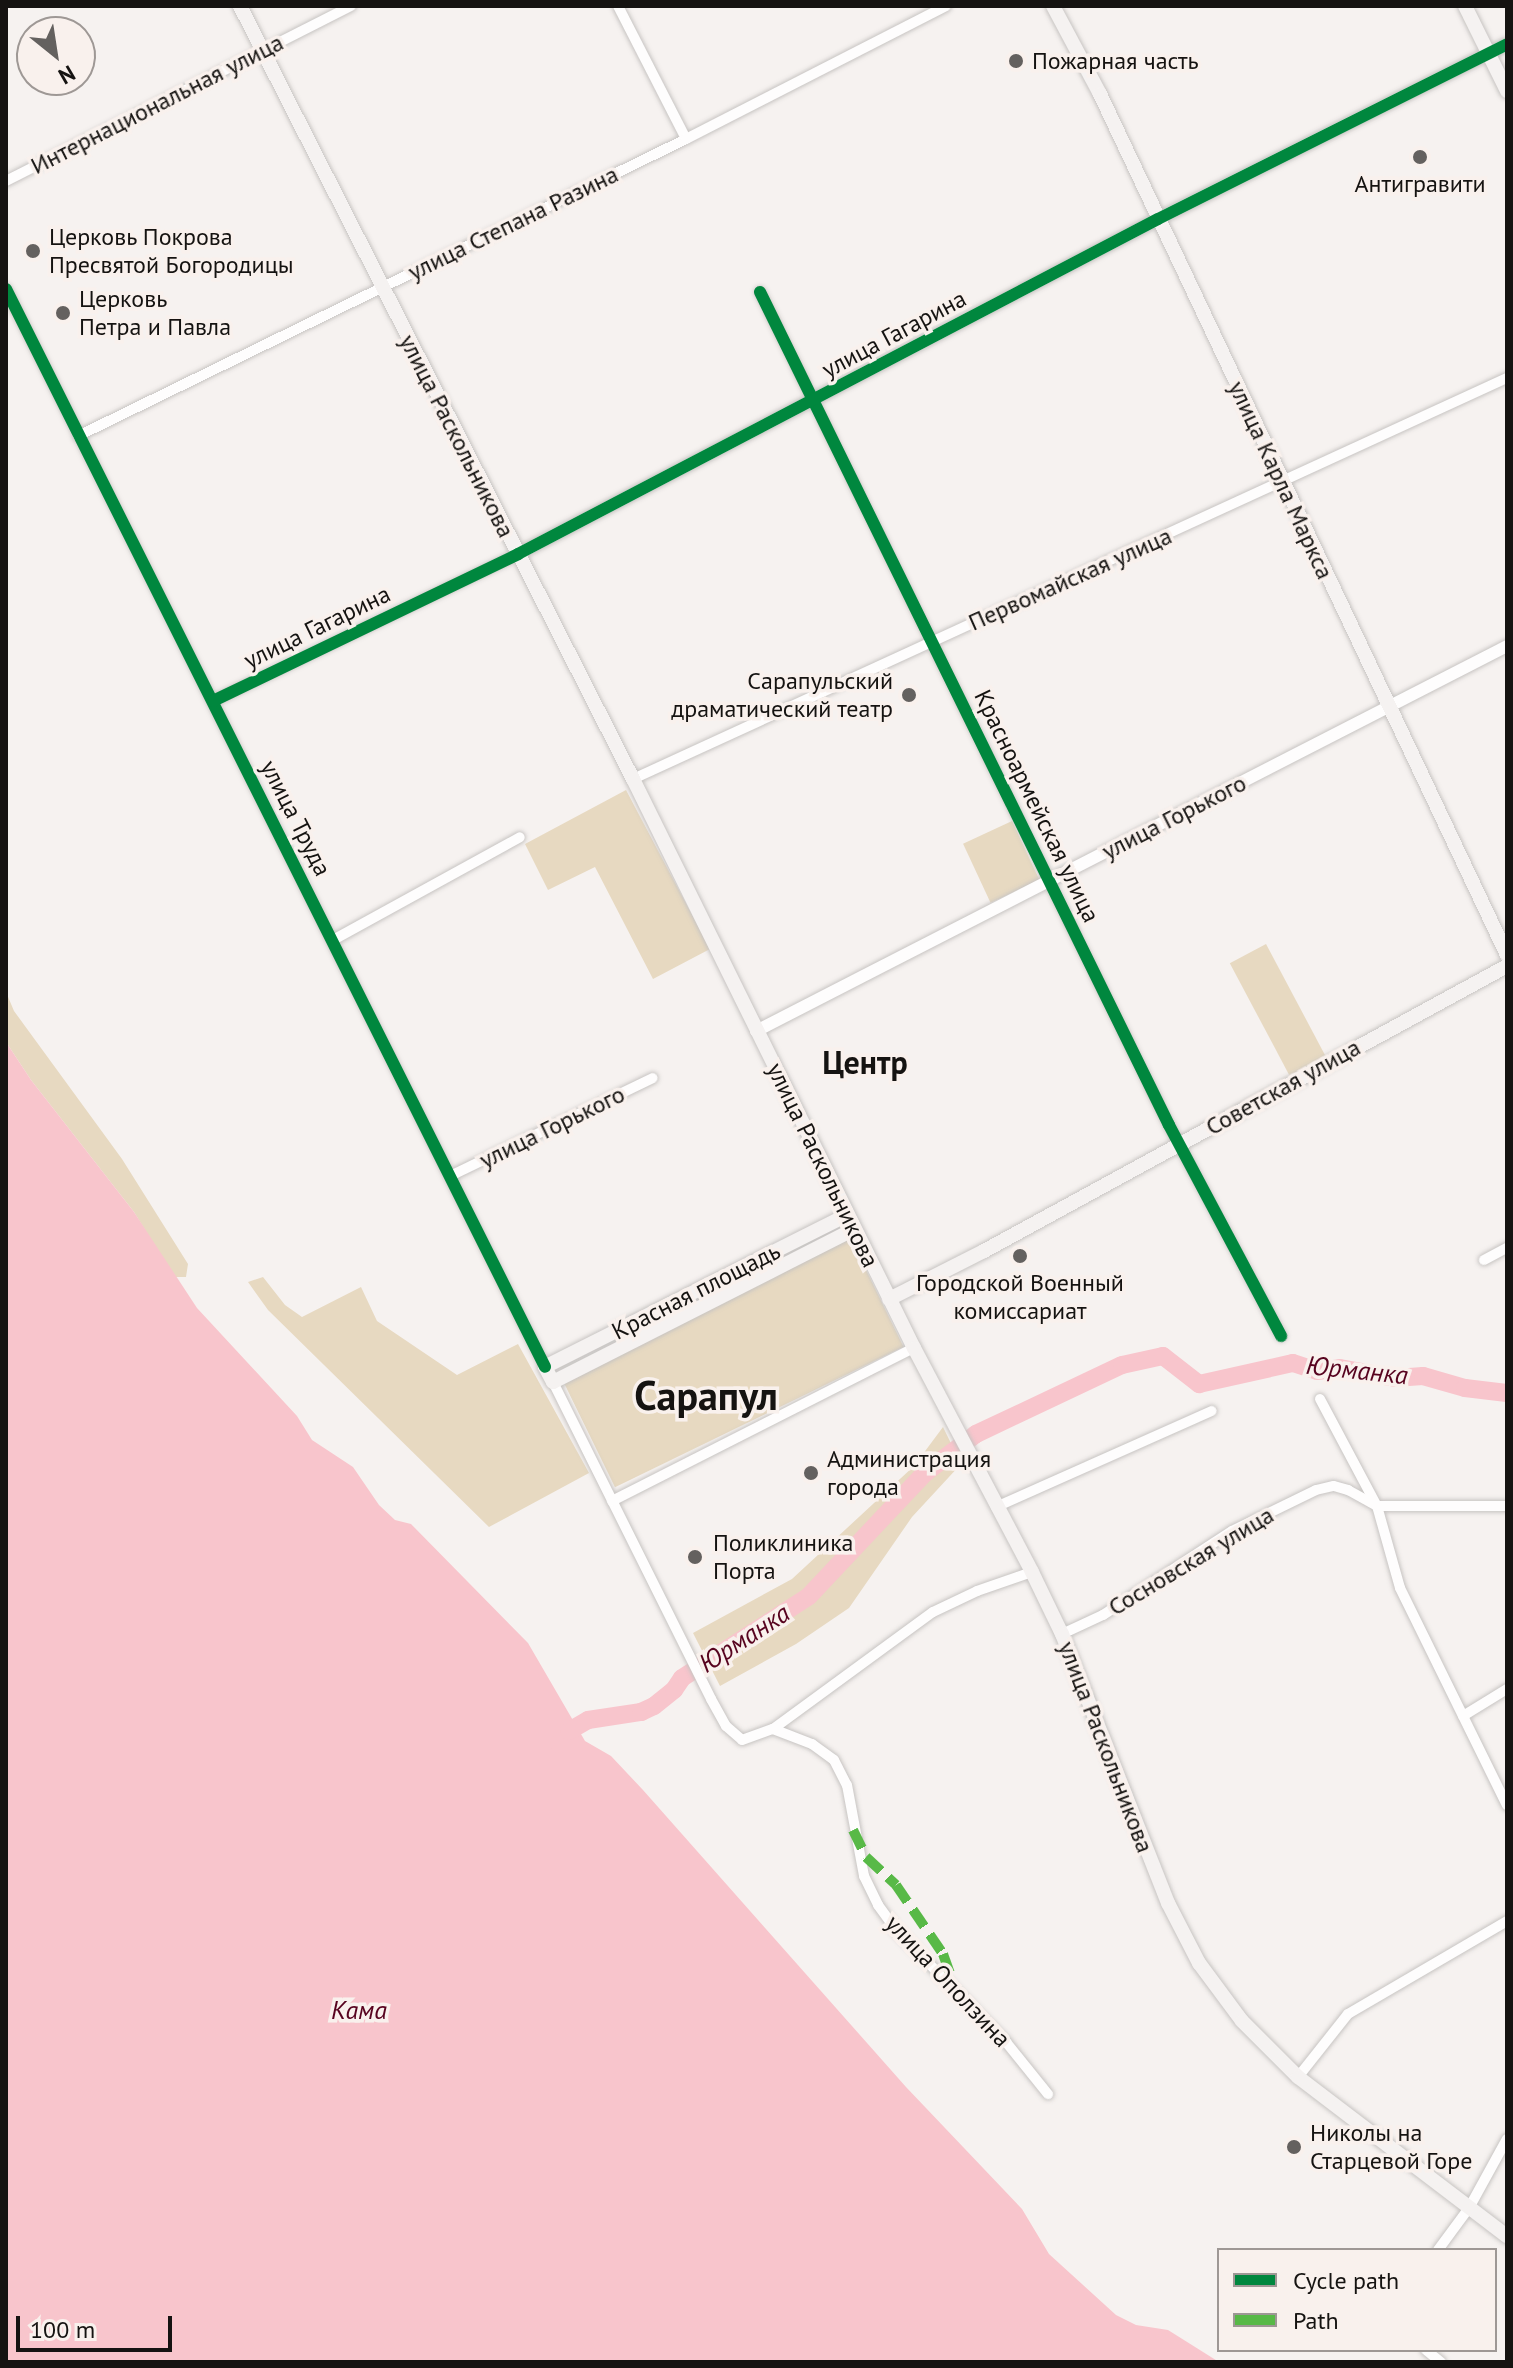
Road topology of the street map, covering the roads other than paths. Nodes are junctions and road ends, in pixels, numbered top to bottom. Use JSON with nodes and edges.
{"nodes":[{"id":1,"x":240,"y":6,"type":"edge"},
{"id":2,"x":351,"y":6,"type":"edge"},
{"id":3,"x":618,"y":6,"type":"edge"},
{"id":4,"x":946,"y":6,"type":"edge"},
{"id":5,"x":1053,"y":6,"type":"edge"},
{"id":6,"x":1465,"y":6,"type":"edge"},
{"id":7,"x":1507,"y":44,"type":"edge"},
{"id":8,"x":262,"y":50,"type":"junction"},
{"id":9,"x":1488,"y":53,"type":"junction"},
{"id":10,"x":1507,"y":91,"type":"edge"},
{"id":11,"x":686,"y":139,"type":"junction"},
{"id":12,"x":6,"y":181,"type":"edge"},
{"id":13,"x":1158,"y":219,"type":"junction"},
{"id":14,"x":380,"y":287,"type":"junction"},
{"id":15,"x":6,"y":289,"type":"edge"},
{"id":16,"x":760,"y":292,"type":"dead end"},
{"id":17,"x":1507,"y":378,"type":"edge"},
{"id":18,"x":812,"y":403,"type":"junction"},
{"id":19,"x":78,"y":436,"type":"junction"},
{"id":20,"x":1283,"y":483,"type":"junction"},
{"id":21,"x":518,"y":554,"type":"junction"},
{"id":22,"x":931,"y":642,"type":"junction"},
{"id":23,"x":1507,"y":646,"type":"edge"},
{"id":24,"x":213,"y":701,"type":"junction"},
{"id":25,"x":1389,"y":707,"type":"junction"},
{"id":26,"x":633,"y":779,"type":"junction"},
{"id":27,"x":520,"y":837,"type":"dead end"},
{"id":28,"x":1050,"y":881,"type":"junction"},
{"id":29,"x":333,"y":940,"type":"junction"},
{"id":30,"x":1507,"y":955,"type":"edge"},
{"id":31,"x":1507,"y":966,"type":"edge"},
{"id":32,"x":756,"y":1031,"type":"junction"},
{"id":33,"x":653,"y":1078,"type":"dead end"},
{"id":34,"x":1179,"y":1144,"type":"junction"},
{"id":35,"x":450,"y":1176,"type":"junction"},
{"id":36,"x":851,"y":1222,"type":"junction"},
{"id":37,"x":1507,"y":1248,"type":"edge"},
{"id":38,"x":1484,"y":1260,"type":"dead end"},
{"id":39,"x":889,"y":1299,"type":"junction"},
{"id":40,"x":1281,"y":1336,"type":"dead end"},
{"id":41,"x":914,"y":1348,"type":"junction"},
{"id":42,"x":545,"y":1367,"type":"junction"},
{"id":43,"x":553,"y":1382,"type":"junction"},
{"id":44,"x":1320,"y":1399,"type":"dead end"},
{"id":45,"x":1212,"y":1411,"type":"dead end"},
{"id":46,"x":612,"y":1501,"type":"junction"},
{"id":47,"x":993,"y":1502,"type":"junction"},
{"id":48,"x":1377,"y":1506,"type":"junction"},
{"id":49,"x":1507,"y":1506,"type":"edge"},
{"id":50,"x":1032,"y":1572,"type":"junction"},
{"id":51,"x":1062,"y":1634,"type":"junction"},
{"id":52,"x":1507,"y":1689,"type":"edge"},
{"id":53,"x":1463,"y":1716,"type":"junction"},
{"id":54,"x":773,"y":1729,"type":"junction"},
{"id":55,"x":1507,"y":1805,"type":"edge"},
{"id":56,"x":1507,"y":1921,"type":"edge"},
{"id":57,"x":1298,"y":2077,"type":"junction"},
{"id":58,"x":1048,"y":2094,"type":"dead end"},
{"id":59,"x":1507,"y":2139,"type":"edge"},
{"id":60,"x":1469,"y":2208,"type":"junction"},
{"id":61,"x":1507,"y":2236,"type":"edge"},
{"id":62,"x":1439,"y":2248,"type":"edge"}],
"edges":[{"from":1,"to":8,"type":"main road","name":"улица Раскольникова"},
{"from":2,"to":8,"type":"street","name":"Интернациональная улица"},
{"from":3,"to":11,"type":"street"},
{"from":4,"to":11,"type":"street","name":"улица Степана Разина"},
{"from":5,"to":13,"type":"main road","name":"улица Карла Маркса"},
{"from":6,"to":9,"type":"main road"},
{"from":7,"to":9,"type":"street","name":"улица Гагарина"},
{"from":8,"to":12,"type":"street","name":"Интернациональная улица"},
{"from":8,"to":14,"type":"main road","name":"улица Раскольникова"},
{"from":9,"to":10,"type":"main road"},
{"from":9,"to":13,"type":"street","name":"улица Гагарина"},
{"from":11,"to":14,"type":"street","name":"улица Степана Разина"},
{"from":13,"to":18,"type":"street","name":"улица Гагарина"},
{"from":13,"to":20,"type":"main road","name":"улица Карла Маркса"},
{"from":14,"to":19,"type":"street","name":"улица Степана Разина"},
{"from":14,"to":21,"type":"main road","name":"улица Раскольникова"},
{"from":15,"to":19,"type":"street","name":"улица Труда"},
{"from":16,"to":18,"type":"street","name":"Красноармейская улица"},
{"from":17,"to":20,"type":"street","name":"Первомайская улица"},
{"from":18,"to":21,"type":"street","name":"улица Гагарина"},
{"from":18,"to":22,"type":"street","name":"Красноармейская улица"},
{"from":19,"to":24,"type":"street","name":"улица Труда"},
{"from":20,"to":22,"type":"street","name":"Первомайская улица"},
{"from":20,"to":25,"type":"main road","name":"улица Карла Маркса"},
{"from":21,"to":24,"type":"street","name":"улица Гагарина"},
{"from":21,"to":26,"type":"main road","name":"улица Раскольникова"},
{"from":22,"to":26,"type":"street","name":"Первомайская улица"},
{"from":22,"to":28,"type":"street","name":"Красноармейская улица"},
{"from":23,"to":25,"type":"street","name":"улица Горького"},
{"from":24,"to":29,"type":"street","name":"улица Труда"},
{"from":25,"to":28,"type":"street","name":"улица Горького"},
{"from":25,"to":30,"type":"main road","name":"улица Карла Маркса"},
{"from":26,"to":32,"type":"main road","name":"улица Раскольникова"},
{"from":27,"to":29,"type":"street"},
{"from":28,"to":32,"type":"street","name":"улица Горького"},
{"from":28,"to":34,"type":"street","name":"Красноармейская улица"},
{"from":29,"to":35,"type":"street","name":"улица Труда"},
{"from":31,"to":34,"type":"main road","name":"Советская улица"},
{"from":32,"to":36,"type":"main road","name":"улица Раскольникова"},
{"from":33,"to":35,"type":"street","name":"улица Горького"},
{"from":34,"to":39,"type":"main road","name":"Советская улица"},
{"from":34,"to":40,"type":"street","name":"Красноармейская улица"},
{"from":35,"to":42,"type":"street","name":"улица Труда"},
{"from":36,"to":39,"type":"main road","name":"улица Раскольникова"},
{"from":36,"to":42,"type":"main road","name":"Красная площадь"},
{"from":36,"to":43,"type":"main road","name":"Красная площадь"},
{"from":37,"to":38,"type":"street"},
{"from":39,"to":41,"type":"main road","name":"улица Раскольникова"},
{"from":41,"to":46,"type":"street"},
{"from":41,"to":47,"type":"main road","name":"улица Раскольникова"},
{"from":42,"to":43,"type":"main road","name":"улица Труда"},
{"from":43,"to":46,"type":"street","name":"улица Труда"},
{"from":44,"to":48,"type":"street"},
{"from":45,"to":47,"type":"street"},
{"from":46,"to":54,"type":"street"},
{"from":47,"to":50,"type":"main road","name":"улица Раскольникова"},
{"from":48,"to":49,"type":"street","name":"Сосновская улица"},
{"from":48,"to":51,"type":"street","name":"Сосновская улица"},
{"from":48,"to":53,"type":"street"},
{"from":50,"to":51,"type":"main road","name":"улица Раскольникова"},
{"from":50,"to":54,"type":"street"},
{"from":51,"to":57,"type":"main road","name":"улица Раскольникова"},
{"from":52,"to":53,"type":"street"},
{"from":53,"to":55,"type":"street"},
{"from":54,"to":58,"type":"street","name":"улица Оползина"},
{"from":56,"to":57,"type":"street"},
{"from":57,"to":60,"type":"main road","name":"улица Раскольникова"},
{"from":59,"to":60,"type":"street"},
{"from":60,"to":61,"type":"main road","name":"улица Раскольникова"},
{"from":60,"to":62,"type":"street"}]}
